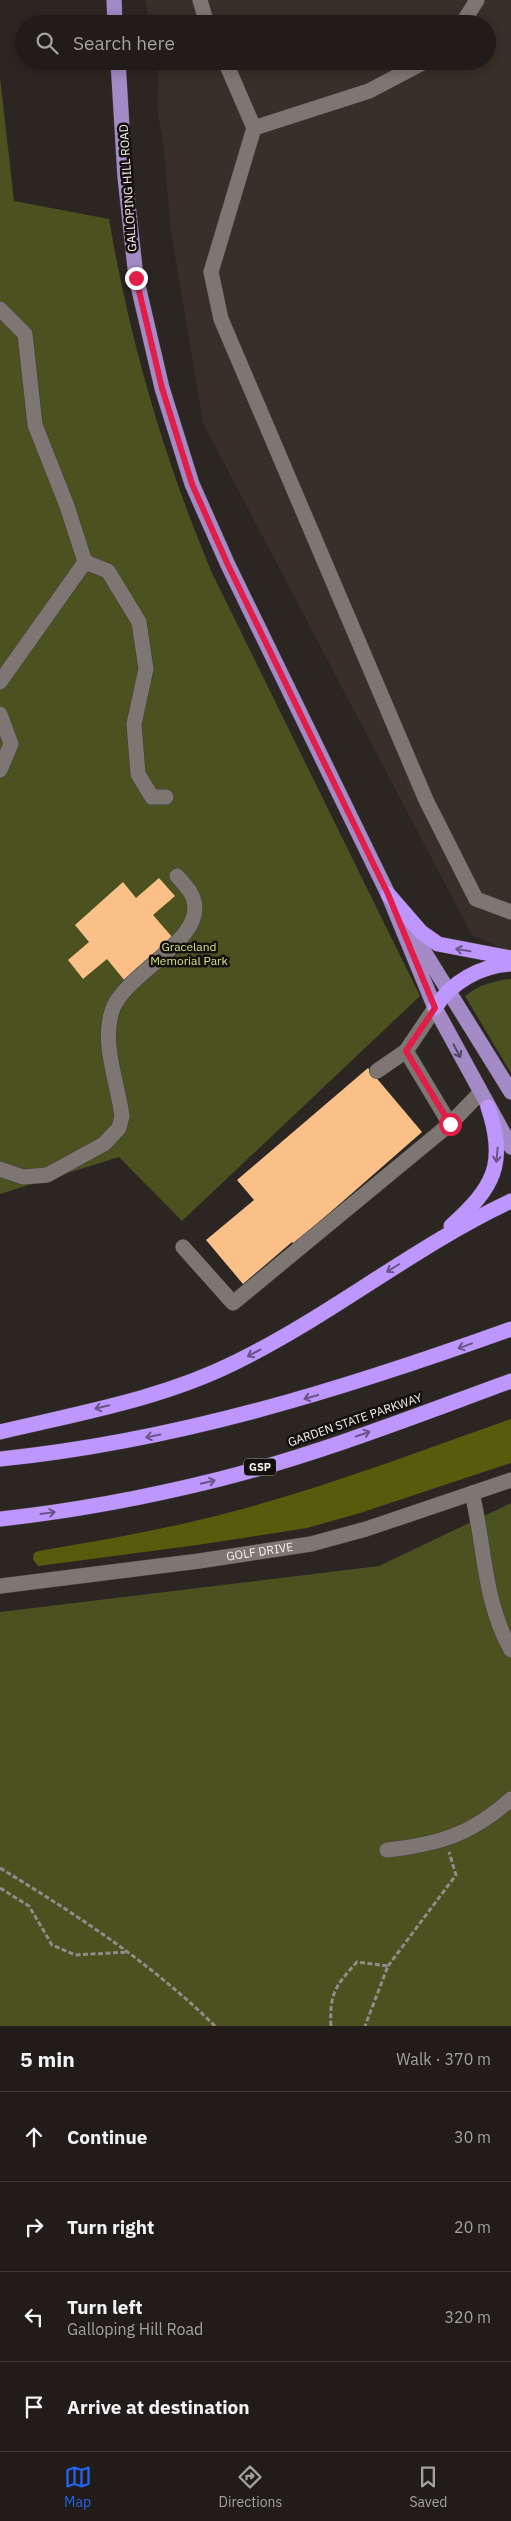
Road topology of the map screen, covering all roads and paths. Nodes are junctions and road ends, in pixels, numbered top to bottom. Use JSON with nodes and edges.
{"nodes":[{"id":1,"x":114,"y":0,"type":"edge"},
{"id":2,"x":200,"y":0,"type":"edge"},
{"id":3,"x":477,"y":0,"type":"edge"},
{"id":4,"x":115,"y":15,"type":"edge"},
{"id":5,"x":204,"y":15,"type":"edge"},
{"id":6,"x":468,"y":15,"type":"edge"},
{"id":7,"x":119,"y":70,"type":"edge"},
{"id":8,"x":228,"y":70,"type":"edge"},
{"id":9,"x":409,"y":70,"type":"edge"},
{"id":10,"x":254,"y":128,"type":"junction"},
{"id":11,"x":0,"y":309,"type":"edge"},
{"id":12,"x":85,"y":562,"type":"junction"},
{"id":13,"x":0,"y":680,"type":"edge"},
{"id":14,"x":0,"y":714,"type":"edge"},
{"id":15,"x":0,"y":770,"type":"edge"},
{"id":16,"x":166,"y":797,"type":"dead end"},
{"id":17,"x":178,"y":876,"type":"dead end"},
{"id":18,"x":388,"y":894,"type":"junction"},
{"id":19,"x":511,"y":912,"type":"edge"},
{"id":20,"x":511,"y":958,"type":"edge"},
{"id":21,"x":511,"y":964,"type":"edge"},
{"id":22,"x":448,"y":990,"type":"junction"},
{"id":23,"x":435,"y":1008,"type":"junction"},
{"id":24,"x":406,"y":1051,"type":"junction"},
{"id":25,"x":377,"y":1071,"type":"dead end"},
{"id":26,"x":511,"y":1092,"type":"edge"},
{"id":27,"x":480,"y":1093,"type":"junction"},
{"id":28,"x":488,"y":1108,"type":"junction"},
{"id":29,"x":450,"y":1124,"type":"junction"},
{"id":30,"x":511,"y":1147,"type":"edge"},
{"id":31,"x":0,"y":1170,"type":"edge"},
{"id":32,"x":511,"y":1201,"type":"edge"},
{"id":33,"x":183,"y":1248,"type":"dead end"},
{"id":34,"x":419,"y":1252,"type":"junction"},
{"id":35,"x":511,"y":1329,"type":"edge"},
{"id":36,"x":511,"y":1381,"type":"edge"},
{"id":37,"x":0,"y":1432,"type":"edge"},
{"id":38,"x":0,"y":1459,"type":"edge"},
{"id":39,"x":511,"y":1480,"type":"edge"},
{"id":40,"x":472,"y":1493,"type":"junction"},
{"id":41,"x":0,"y":1519,"type":"edge"},
{"id":42,"x":0,"y":1586,"type":"edge"},
{"id":43,"x":511,"y":1650,"type":"edge"},
{"id":44,"x":511,"y":1799,"type":"edge"},
{"id":45,"x":446,"y":1840,"type":"junction"},
{"id":46,"x":387,"y":1850,"type":"dead end"},
{"id":47,"x":0,"y":1868,"type":"edge"},
{"id":48,"x":0,"y":1888,"type":"edge"},
{"id":49,"x":128,"y":1952,"type":"junction"},
{"id":50,"x":388,"y":1966,"type":"junction"},
{"id":51,"x":216,"y":2026,"type":"edge"},
{"id":52,"x":331,"y":2026,"type":"edge"},
{"id":53,"x":365,"y":2026,"type":"edge"}],
"edges":[{"from":1,"to":4,"type":"main road"},
{"from":2,"to":5,"type":"street"},
{"from":3,"to":6,"type":"street"},
{"from":7,"to":18,"type":"main road","name":"GALLOPING HILL ROAD"},
{"from":8,"to":10,"type":"street"},
{"from":9,"to":10,"type":"street"},
{"from":10,"to":19,"type":"street"},
{"from":11,"to":12,"type":"street"},
{"from":12,"to":13,"type":"street"},
{"from":12,"to":16,"type":"street"},
{"from":14,"to":15,"type":"street"},
{"from":17,"to":31,"type":"street"},
{"from":20,"to":18,"type":"highway","one_way":true},
{"from":18,"to":22,"type":"main road","name":"GALLOPING HILL ROAD"},
{"from":18,"to":23,"type":"main road","name":"GALLOPING HILL ROAD"},
{"from":21,"to":22,"type":"highway"},
{"from":22,"to":23,"type":"highway"},
{"from":22,"to":26,"type":"main road","name":"GALLOPING HILL ROAD"},
{"from":23,"to":24,"type":"street"},
{"from":23,"to":27,"type":"main road","name":"GALLOPING HILL ROAD","one_way":true},
{"from":24,"to":25,"type":"street"},
{"from":24,"to":29,"type":"street"},
{"from":27,"to":28,"type":"main road","name":"GALLOPING HILL ROAD"},
{"from":27,"to":29,"type":"street"},
{"from":28,"to":30,"type":"main road","name":"GALLOPING HILL ROAD"},
{"from":28,"to":34,"type":"highway","one_way":true},
{"from":29,"to":33,"type":"street"},
{"from":32,"to":34,"type":"highway"},
{"from":34,"to":37,"type":"highway","one_way":true},
{"from":35,"to":38,"type":"highway","one_way":true},
{"from":41,"to":36,"type":"highway","name":"GARDEN STATE PARKWAY","number":"GSP","one_way":true},
{"from":39,"to":40,"type":"street","name":"GOLF DRIVE"},
{"from":40,"to":42,"type":"street","name":"GOLF DRIVE"},
{"from":40,"to":43,"type":"street"},
{"from":44,"to":45,"type":"street"},
{"from":45,"to":46,"type":"street"},
{"from":45,"to":50,"type":"path"},
{"from":47,"to":49,"type":"path"},
{"from":48,"to":49,"type":"path"},
{"from":49,"to":51,"type":"path"},
{"from":50,"to":52,"type":"path"},
{"from":50,"to":53,"type":"path"}]}
